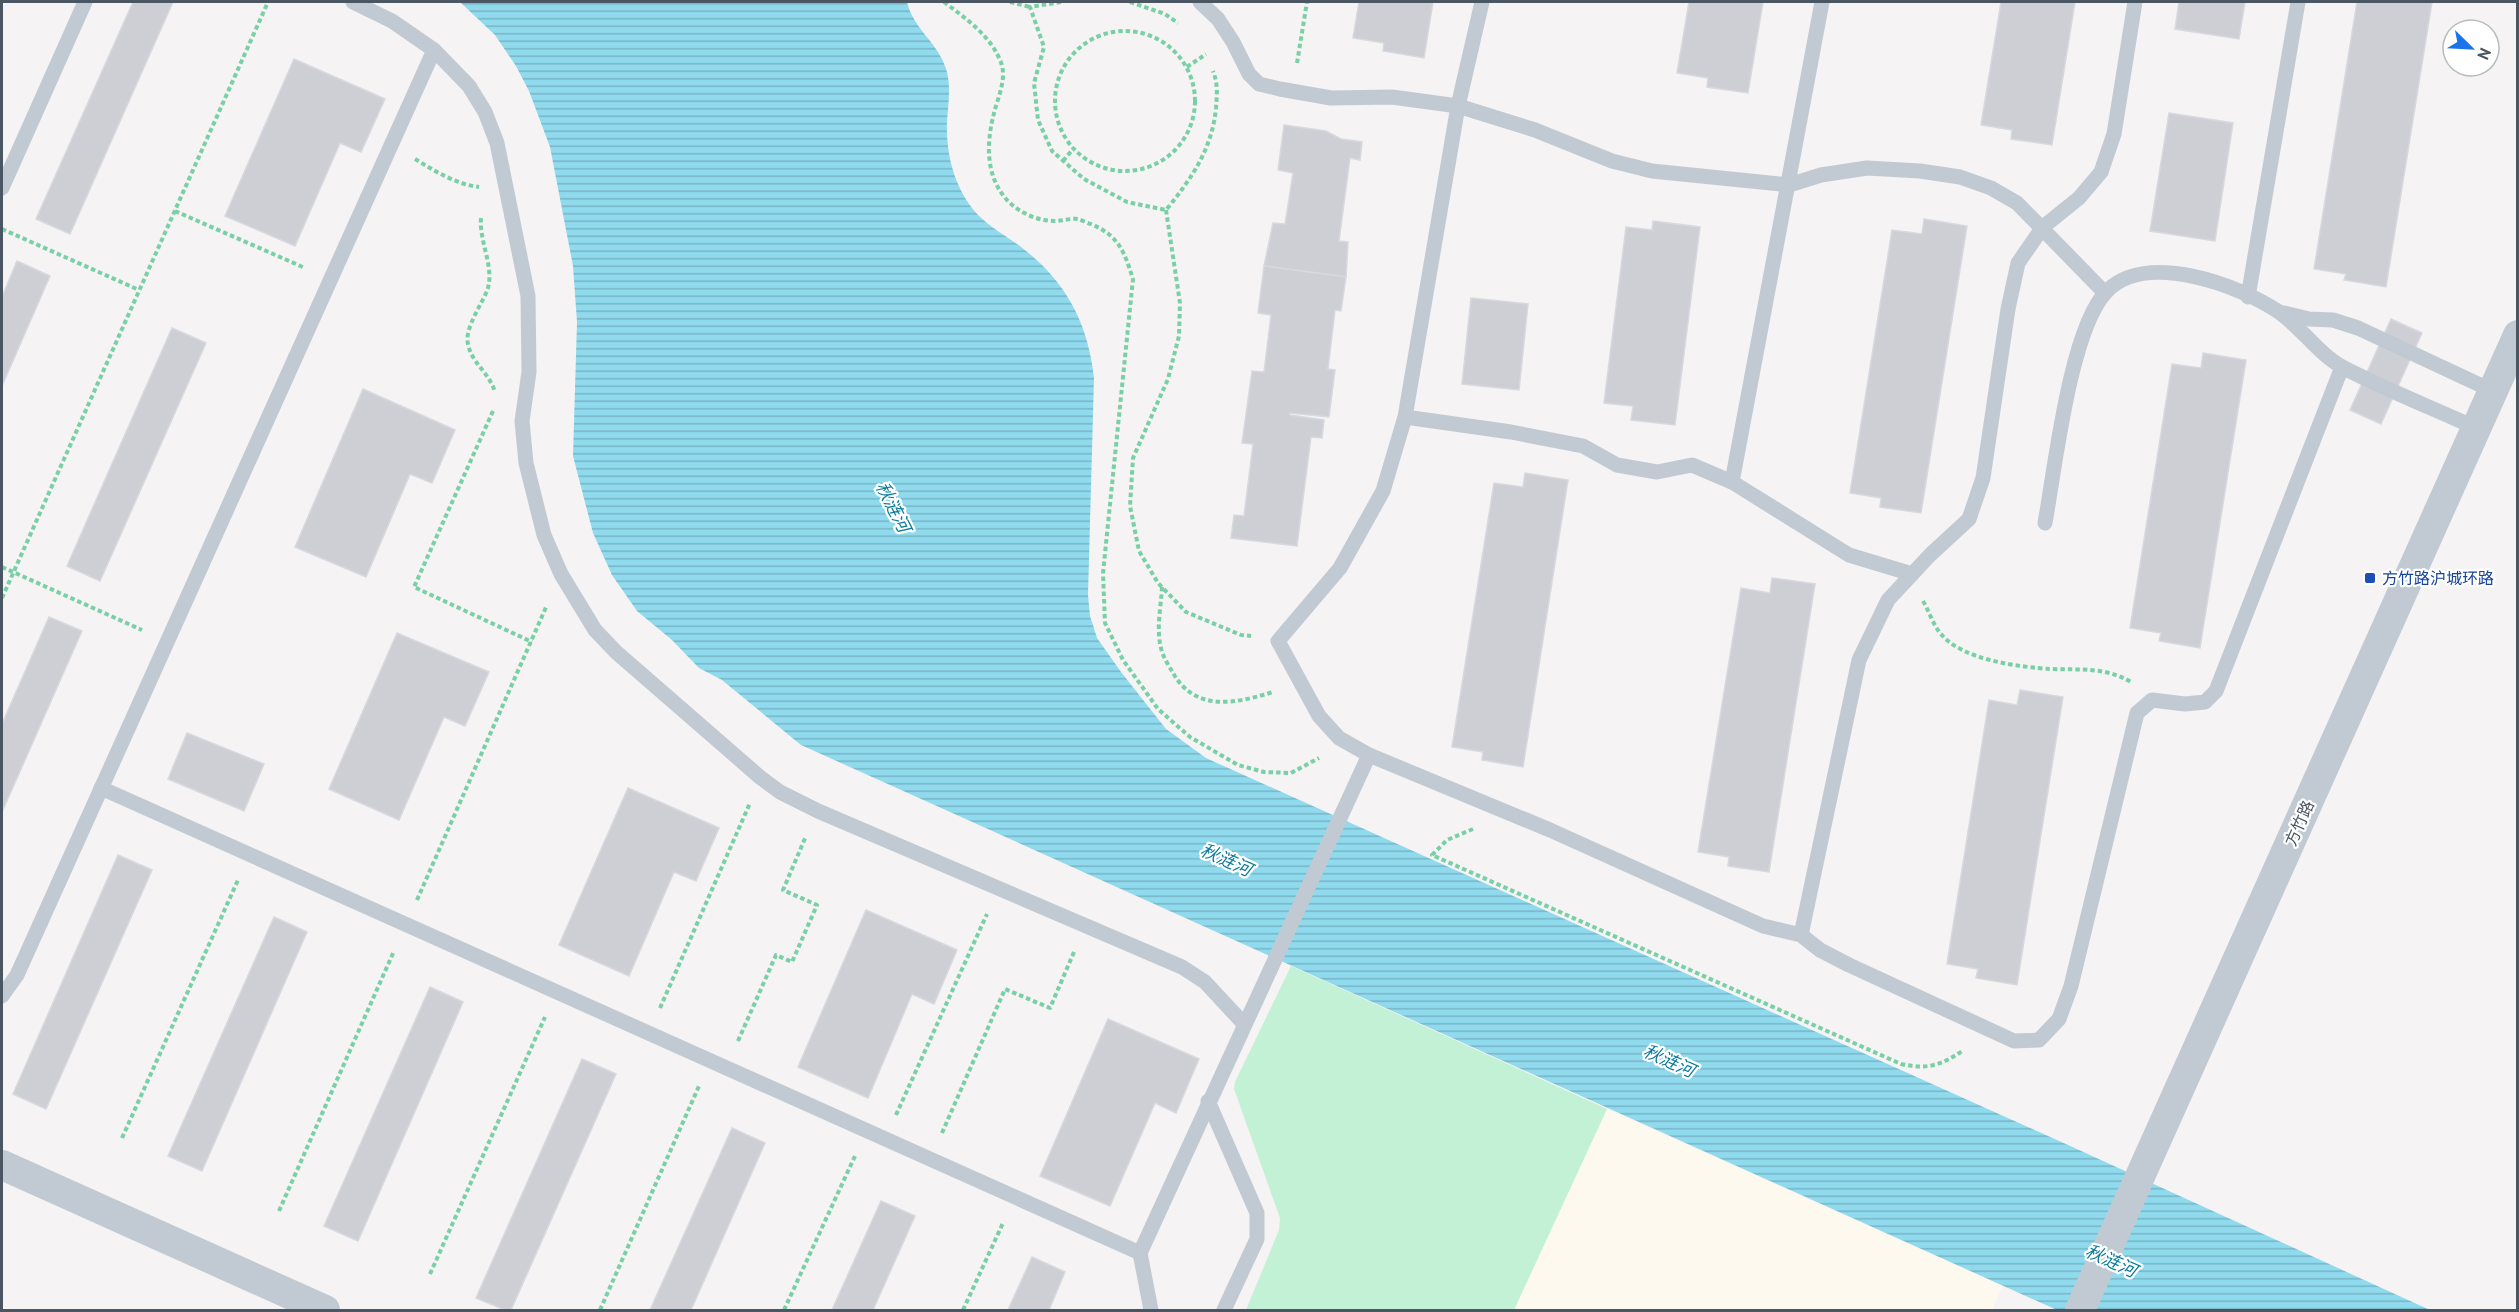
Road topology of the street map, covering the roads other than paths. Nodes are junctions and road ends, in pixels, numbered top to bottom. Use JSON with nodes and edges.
{"nodes":[{"id":1,"x":85,"y":2,"type":"edge"},
{"id":2,"x":353,"y":2,"type":"edge"},
{"id":3,"x":1200,"y":2,"type":"edge"},
{"id":4,"x":1482,"y":2,"type":"edge"},
{"id":5,"x":1822,"y":2,"type":"edge"},
{"id":6,"x":2135,"y":2,"type":"edge"},
{"id":7,"x":2298,"y":2,"type":"edge"},
{"id":8,"x":434,"y":50,"type":"junction"},
{"id":9,"x":1458,"y":106,"type":"junction"},
{"id":10,"x":1789,"y":185,"type":"junction"},
{"id":11,"x":2,"y":188,"type":"edge"},
{"id":12,"x":2043,"y":227,"type":"junction"},
{"id":13,"x":2105,"y":293,"type":"junction"},
{"id":14,"x":2248,"y":297,"type":"junction"},
{"id":15,"x":2278,"y":312,"type":"junction"},
{"id":16,"x":2517,"y":335,"type":"edge"},
{"id":17,"x":2342,"y":367,"type":"junction"},
{"id":18,"x":2493,"y":390,"type":"junction"},
{"id":19,"x":1405,"y":417,"type":"junction"},
{"id":20,"x":2476,"y":428,"type":"junction"},
{"id":21,"x":1732,"y":482,"type":"junction"},
{"id":22,"x":2045,"y":523,"type":"dead end"},
{"id":23,"x":1912,"y":574,"type":"junction"},
{"id":24,"x":1369,"y":755,"type":"junction"},
{"id":25,"x":101,"y":788,"type":"junction"},
{"id":26,"x":1801,"y":934,"type":"junction"},
{"id":27,"x":2,"y":996,"type":"edge"},
{"id":28,"x":1244,"y":1024,"type":"junction"},
{"id":29,"x":1208,"y":1101,"type":"junction"},
{"id":30,"x":2,"y":1165,"type":"edge"},
{"id":31,"x":1140,"y":1253,"type":"junction"},
{"id":32,"x":325,"y":1311,"type":"edge"},
{"id":33,"x":1150,"y":1311,"type":"edge"},
{"id":34,"x":1224,"y":1311,"type":"edge"},
{"id":35,"x":2080,"y":1311,"type":"edge"}],
"edges":[{"from":1,"to":11,"type":"lane"},
{"from":2,"to":8,"type":"lane"},
{"from":3,"to":9,"type":"lane"},
{"from":4,"to":9,"type":"lane"},
{"from":5,"to":10,"type":"lane"},
{"from":6,"to":12,"type":"lane"},
{"from":7,"to":14,"type":"lane"},
{"from":8,"to":25,"type":"lane"},
{"from":8,"to":28,"type":"lane"},
{"from":9,"to":10,"type":"lane"},
{"from":9,"to":19,"type":"lane"},
{"from":10,"to":12,"type":"lane"},
{"from":10,"to":21,"type":"lane"},
{"from":12,"to":13,"type":"lane"},
{"from":12,"to":23,"type":"lane"},
{"from":13,"to":14,"type":"lane"},
{"from":13,"to":22,"type":"lane"},
{"from":14,"to":15,"type":"lane"},
{"from":15,"to":17,"type":"lane"},
{"from":15,"to":18,"type":"lane"},
{"from":16,"to":18,"type":"street","name":"方竹路"},
{"from":17,"to":20,"type":"lane"},
{"from":17,"to":26,"type":"lane"},
{"from":18,"to":20,"type":"street","name":"方竹路"},
{"from":19,"to":21,"type":"lane"},
{"from":19,"to":24,"type":"lane"},
{"from":20,"to":35,"type":"street","name":"方竹路"},
{"from":21,"to":23,"type":"lane"},
{"from":23,"to":26,"type":"lane"},
{"from":24,"to":26,"type":"lane"},
{"from":24,"to":28,"type":"lane"},
{"from":25,"to":27,"type":"lane"},
{"from":25,"to":31,"type":"lane"},
{"from":28,"to":29,"type":"lane"},
{"from":29,"to":31,"type":"lane"},
{"from":29,"to":34,"type":"lane"},
{"from":30,"to":32,"type":"street"},
{"from":31,"to":33,"type":"lane"}]}
